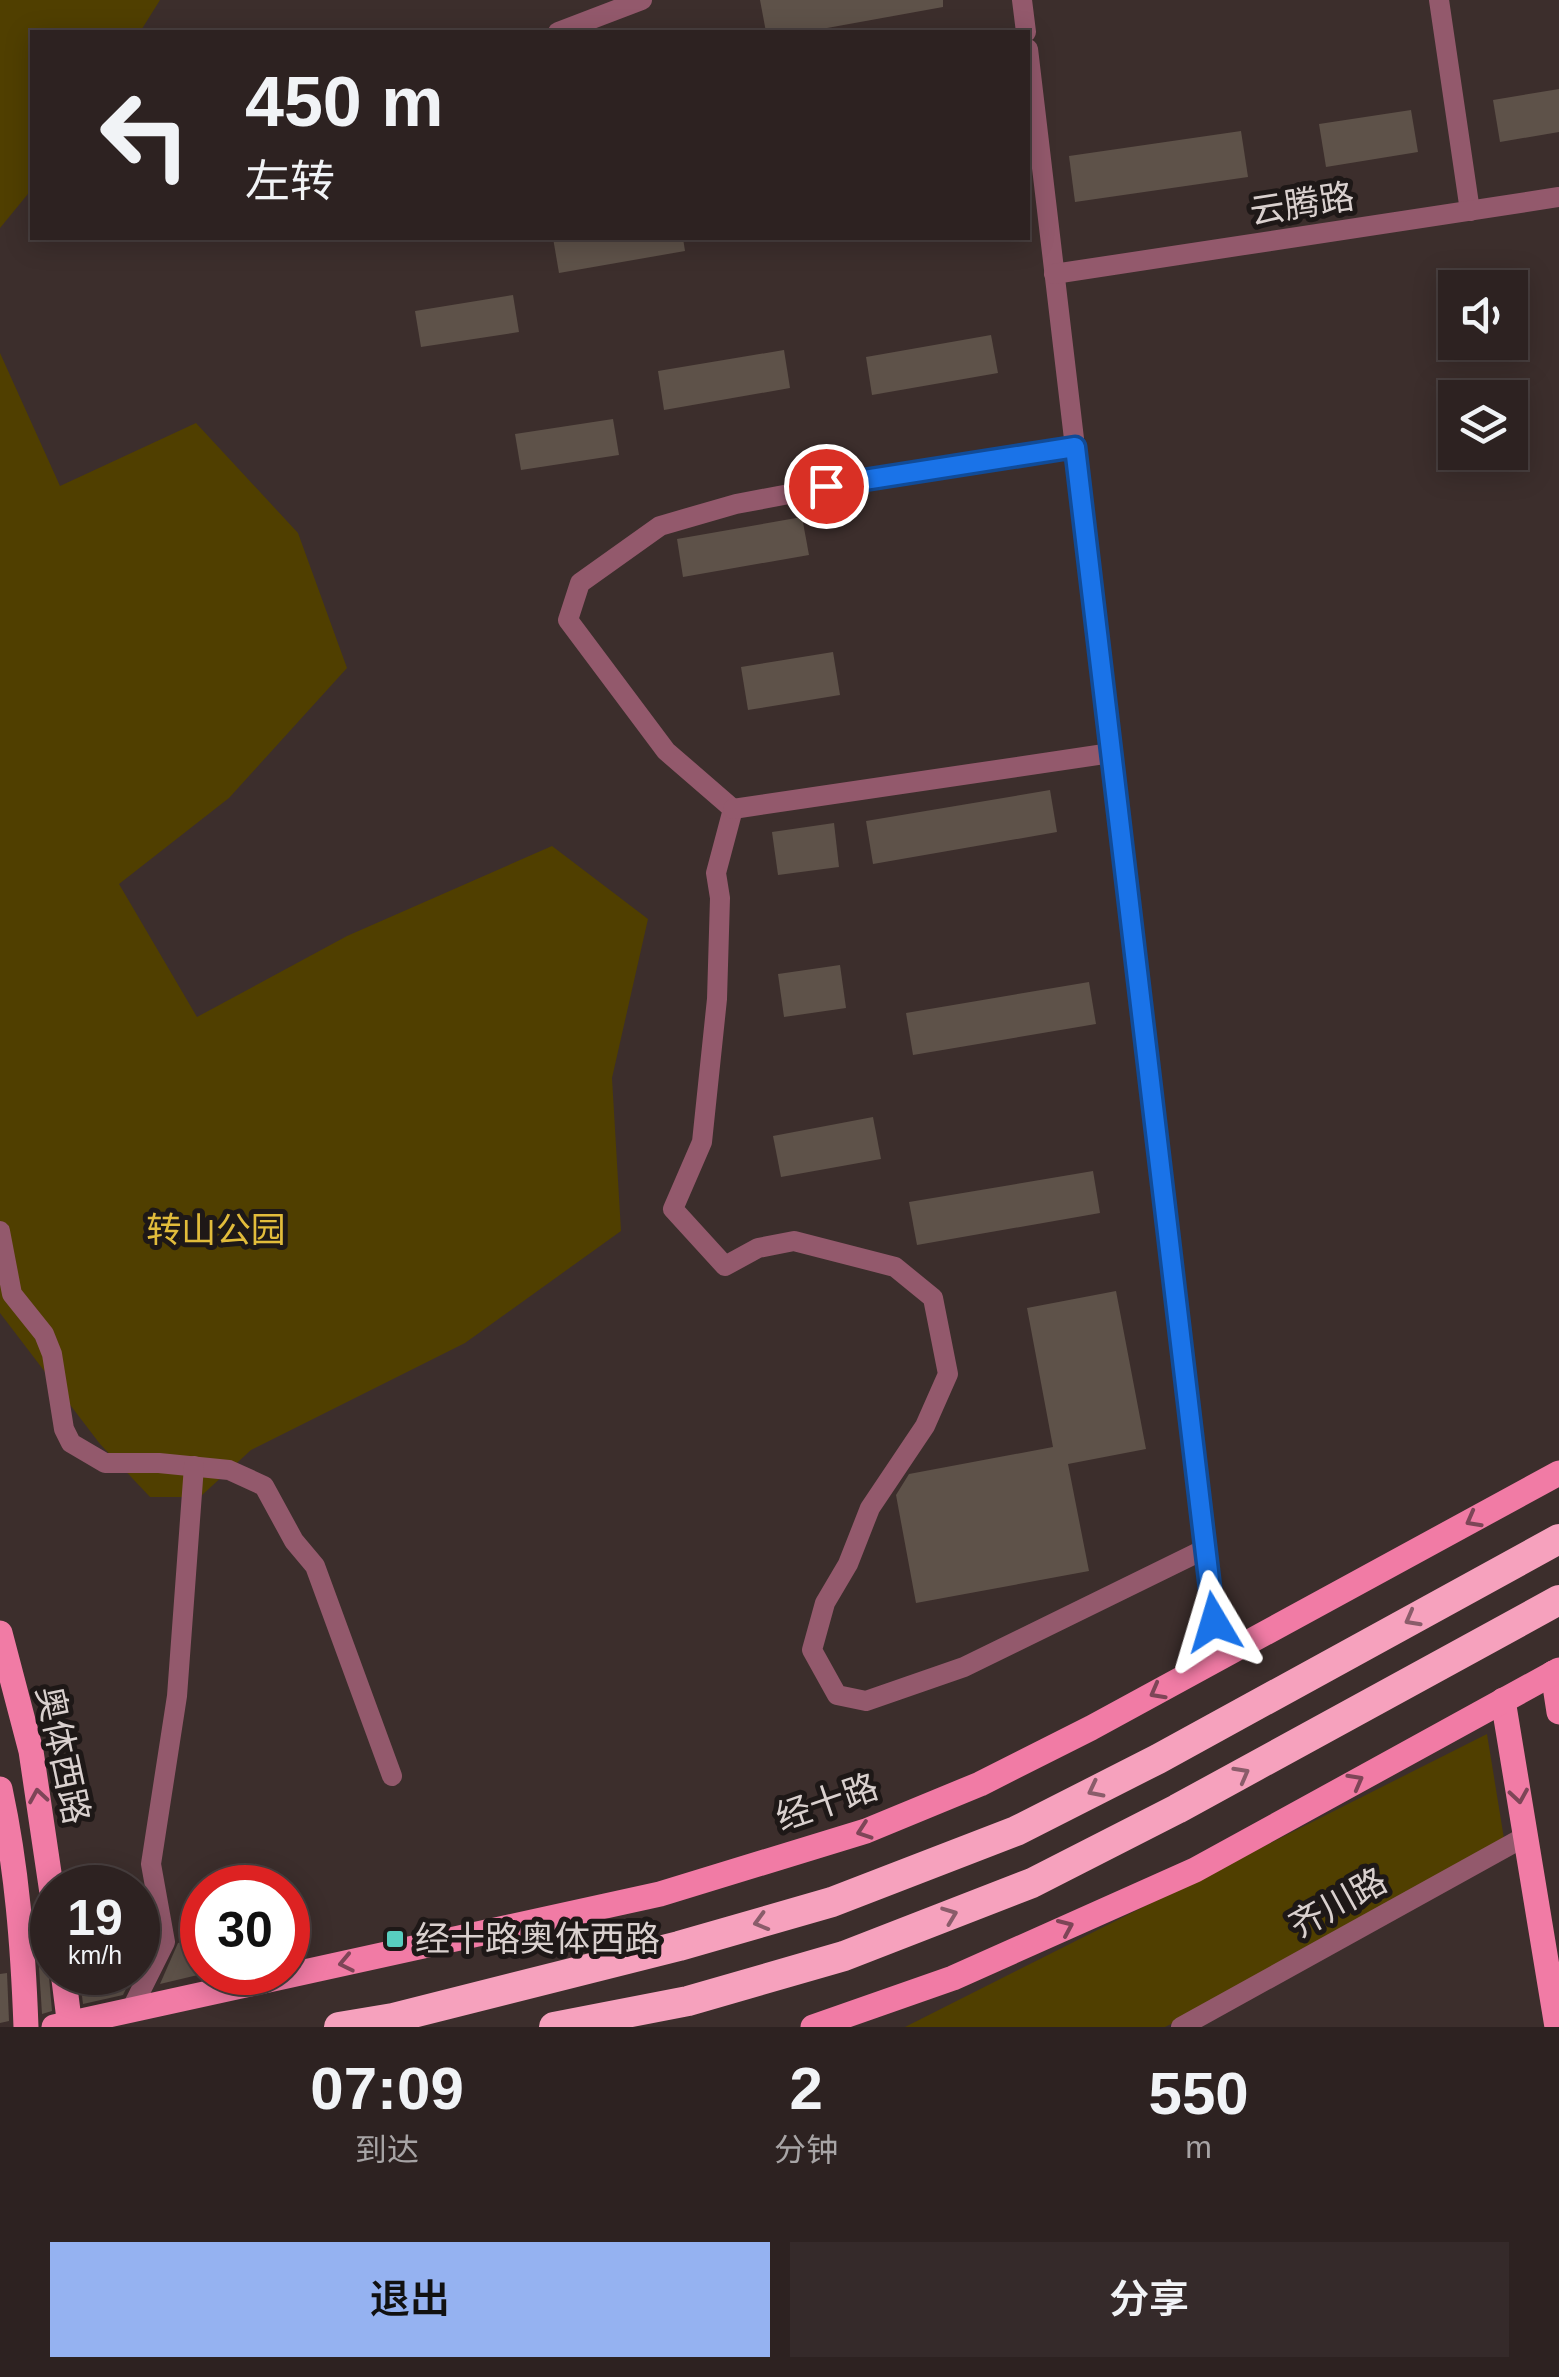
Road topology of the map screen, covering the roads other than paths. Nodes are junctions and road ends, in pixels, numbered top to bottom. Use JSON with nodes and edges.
{"nodes":[{"id":1,"x":642,"y":0,"type":"edge"},
{"id":2,"x":1022,"y":0,"type":"edge"},
{"id":3,"x":1438,"y":0,"type":"edge"},
{"id":4,"x":563,"y":30,"type":"edge"},
{"id":5,"x":1026,"y":30,"type":"edge"},
{"id":6,"x":1030,"y":66,"type":"edge"},
{"id":7,"x":1559,"y":197,"type":"edge"},
{"id":8,"x":1470,"y":211,"type":"junction"},
{"id":9,"x":1054,"y":274,"type":"junction"},
{"id":10,"x":1075,"y":447,"type":"junction"},
{"id":11,"x":1111,"y":754,"type":"junction"},
{"id":12,"x":733,"y":809,"type":"junction"},
{"id":13,"x":0,"y":1231,"type":"edge"},
{"id":14,"x":194,"y":1466,"type":"junction"},
{"id":15,"x":1559,"y":1473,"type":"edge"},
{"id":16,"x":1559,"y":1539,"type":"edge"},
{"id":17,"x":1206,"y":1550,"type":"junction"},
{"id":18,"x":1559,"y":1600,"type":"edge"},
{"id":19,"x":0,"y":1632,"type":"edge"},
{"id":20,"x":1218,"y":1658,"type":"junction"},
{"id":21,"x":1556,"y":1671,"type":"edge"},
{"id":22,"x":1504,"y":1700,"type":"junction"},
{"id":23,"x":1559,"y":1712,"type":"edge"},
{"id":24,"x":392,"y":1776,"type":"dead end"},
{"id":25,"x":0,"y":1789,"type":"edge"},
{"id":26,"x":1526,"y":1836,"type":"junction"},
{"id":27,"x":48,"y":1865,"type":"edge"},
{"id":28,"x":63,"y":1995,"type":"edge"},
{"id":29,"x":131,"y":2010,"type":"junction"},
{"id":30,"x":64,"y":2026,"type":"edge"},
{"id":31,"x":26,"y":2027,"type":"edge"},
{"id":32,"x":339,"y":2027,"type":"edge"},
{"id":33,"x":554,"y":2027,"type":"edge"},
{"id":34,"x":813,"y":2027,"type":"edge"},
{"id":35,"x":1181,"y":2027,"type":"edge"},
{"id":36,"x":1557,"y":2027,"type":"edge"}],
"edges":[{"from":1,"to":4,"type":"street"},
{"from":2,"to":5,"type":"street"},
{"from":3,"to":8,"type":"street"},
{"from":6,"to":9,"type":"street"},
{"from":7,"to":8,"type":"street","name":"云腾路"},
{"from":8,"to":9,"type":"street","name":"云腾路"},
{"from":9,"to":10,"type":"street"},
{"from":10,"to":11,"type":"street"},
{"from":10,"to":12,"type":"street"},
{"from":11,"to":12,"type":"street"},
{"from":11,"to":17,"type":"street"},
{"from":12,"to":17,"type":"street"},
{"from":13,"to":14,"type":"street"},
{"from":14,"to":24,"type":"street"},
{"from":14,"to":29,"type":"street"},
{"from":15,"to":20,"type":"main road","name":"经十路","one_way":true},
{"from":16,"to":32,"type":"highway","one_way":true},
{"from":17,"to":20,"type":"street"},
{"from":33,"to":18,"type":"highway","one_way":true},
{"from":27,"to":19,"type":"main road","name":"奥体西路","one_way":true},
{"from":20,"to":29,"type":"main road","name":"经十路","one_way":true},
{"from":21,"to":22,"type":"main road"},
{"from":21,"to":23,"type":"main road"},
{"from":22,"to":26,"type":"main road","one_way":true},
{"from":34,"to":22,"type":"main road","one_way":true},
{"from":25,"to":31,"type":"main road","name":"奥体西路"},
{"from":26,"to":35,"type":"street","name":"齐川路"},
{"from":26,"to":36,"type":"main road"},
{"from":28,"to":30,"type":"main road"},
{"from":29,"to":30,"type":"main road","name":"经十路"}]}
